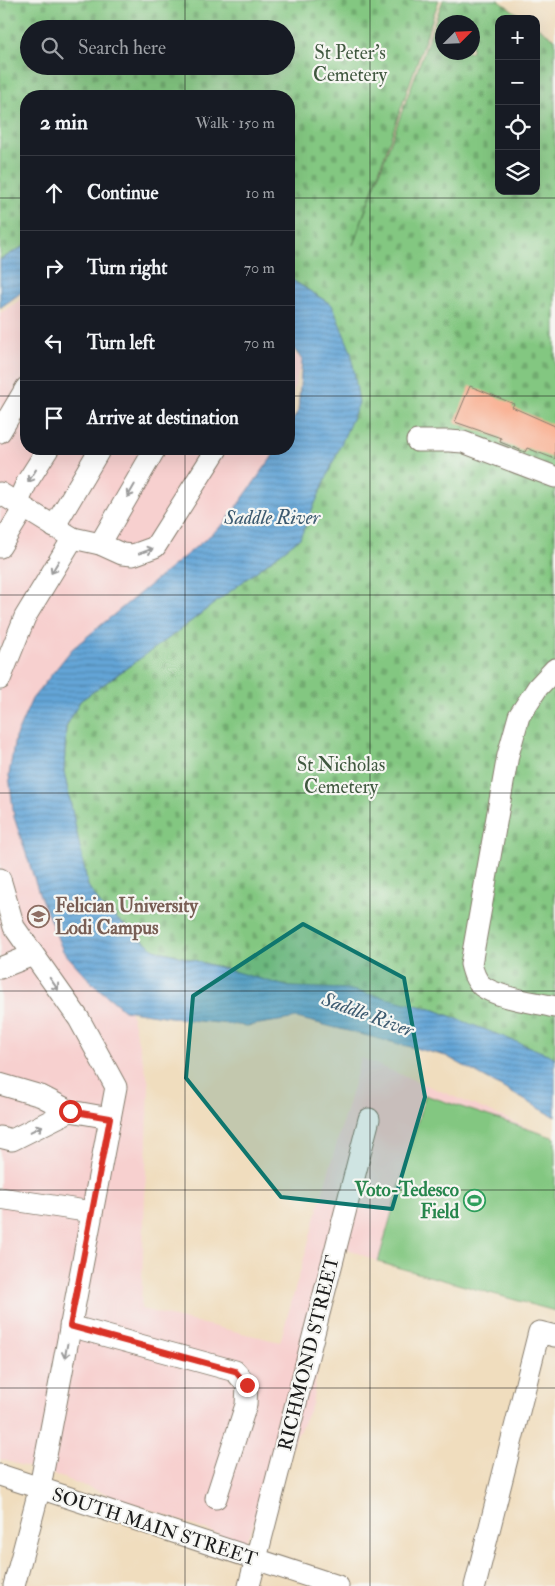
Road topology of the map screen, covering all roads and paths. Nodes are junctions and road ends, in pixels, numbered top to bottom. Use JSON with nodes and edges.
{"nodes":[{"id":1,"x":20,"y":398,"type":"edge"},
{"id":2,"x":0,"y":432,"type":"edge"},
{"id":3,"x":417,"y":441,"type":"dead end"},
{"id":4,"x":44,"y":455,"type":"edge"},
{"id":5,"x":96,"y":455,"type":"edge"},
{"id":6,"x":152,"y":455,"type":"edge"},
{"id":7,"x":213,"y":455,"type":"edge"},
{"id":8,"x":555,"y":478,"type":"edge"},
{"id":9,"x":14,"y":502,"type":"edge"},
{"id":10,"x":54,"y":527,"type":"junction"},
{"id":11,"x":73,"y":538,"type":"junction"},
{"id":12,"x":100,"y":544,"type":"junction"},
{"id":13,"x":0,"y":547,"type":"edge"},
{"id":14,"x":555,"y":669,"type":"edge"},
{"id":15,"x":0,"y":679,"type":"edge"},
{"id":16,"x":0,"y":880,"type":"edge"},
{"id":17,"x":33,"y":955,"type":"junction"},
{"id":18,"x":0,"y":968,"type":"edge"},
{"id":19,"x":555,"y":1006,"type":"edge"},
{"id":20,"x":0,"y":1084,"type":"edge"},
{"id":21,"x":70,"y":1111,"type":"junction"},
{"id":22,"x":110,"y":1118,"type":"junction"},
{"id":23,"x":368,"y":1119,"type":"dead end"},
{"id":24,"x":0,"y":1137,"type":"edge"},
{"id":25,"x":0,"y":1198,"type":"edge"},
{"id":26,"x":92,"y":1212,"type":"junction"},
{"id":27,"x":70,"y":1326,"type":"junction"},
{"id":28,"x":547,"y":1334,"type":"edge"},
{"id":29,"x":0,"y":1475,"type":"edge"},
{"id":30,"x":40,"y":1487,"type":"junction"},
{"id":31,"x":216,"y":1498,"type":"dead end"},
{"id":32,"x":255,"y":1560,"type":"junction"},
{"id":33,"x":14,"y":1586,"type":"edge"},
{"id":34,"x":249,"y":1586,"type":"edge"},
{"id":35,"x":338,"y":1586,"type":"edge"},
{"id":36,"x":475,"y":1586,"type":"edge"}],
"edges":[{"from":1,"to":2,"type":"street"},
{"from":3,"to":8,"type":"street"},
{"from":4,"to":9,"type":"street","one_way":true},
{"from":5,"to":10,"type":"street"},
{"from":6,"to":12,"type":"street","one_way":true},
{"from":12,"to":7,"type":"street","one_way":true},
{"from":9,"to":10,"type":"street"},
{"from":9,"to":13,"type":"street"},
{"from":10,"to":11,"type":"street"},
{"from":11,"to":12,"type":"street"},
{"from":11,"to":15,"type":"street","one_way":true},
{"from":14,"to":19,"type":"street"},
{"from":16,"to":17,"type":"street"},
{"from":17,"to":18,"type":"street"},
{"from":17,"to":22,"type":"street","one_way":true},
{"from":20,"to":21,"type":"street"},
{"from":21,"to":22,"type":"street"},
{"from":24,"to":21,"type":"street","one_way":true},
{"from":22,"to":26,"type":"street"},
{"from":23,"to":32,"type":"street","name":"RICHMOND STREET"},
{"from":25,"to":26,"type":"street"},
{"from":26,"to":27,"type":"street"},
{"from":27,"to":30,"type":"street","one_way":true},
{"from":27,"to":31,"type":"street"},
{"from":28,"to":36,"type":"street"},
{"from":29,"to":30,"type":"street","name":"SOUTH MAIN STREET"},
{"from":30,"to":32,"type":"street","name":"SOUTH MAIN STREET"},
{"from":30,"to":33,"type":"street"},
{"from":32,"to":34,"type":"street","name":"RICHMOND STREET"},
{"from":32,"to":35,"type":"street","name":"SOUTH MAIN STREET"}]}
